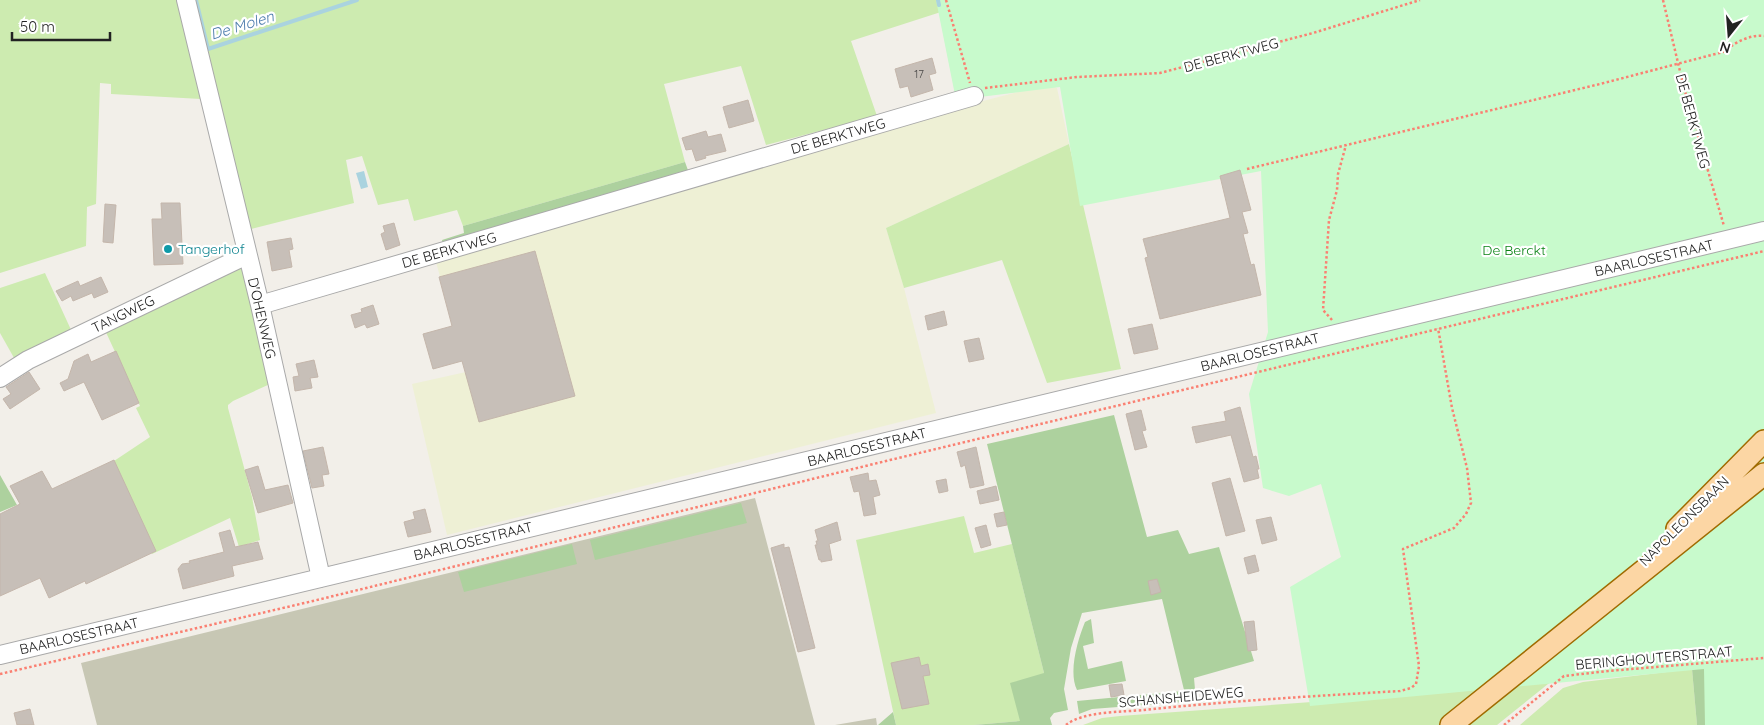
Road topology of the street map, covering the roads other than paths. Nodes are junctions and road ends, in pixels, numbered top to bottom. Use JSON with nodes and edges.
{"nodes":[{"id":1,"x":186,"y":0,"type":"edge"},
{"id":2,"x":974,"y":96,"type":"road end"},
{"id":3,"x":1764,"y":230,"type":"edge"},
{"id":4,"x":247,"y":254,"type":"junction"},
{"id":5,"x":260,"y":305,"type":"junction"},
{"id":6,"x":0,"y":378,"type":"edge"},
{"id":7,"x":1764,"y":441,"type":"edge"},
{"id":8,"x":1764,"y":474,"type":"edge"},
{"id":9,"x":321,"y":578,"type":"junction"},
{"id":10,"x":1605,"y":602,"type":"junction"},
{"id":11,"x":0,"y":655,"type":"edge"},
{"id":12,"x":1451,"y":725,"type":"edge"}],
"edges":[{"from":1,"to":4,"type":"street","name":"D'OHENWEG"},
{"from":2,"to":5,"type":"street","name":"DE BERKTWEG"},
{"from":3,"to":9,"type":"street","name":"BAARLOSESTRAAT"},
{"from":4,"to":5,"type":"street","name":"D'OHENWEG"},
{"from":4,"to":6,"type":"street","name":"TANGWEG"},
{"from":5,"to":9,"type":"street","name":"D'OHENWEG"},
{"from":7,"to":10,"type":"main road","name":"NAPOLEONSBAAN"},
{"from":8,"to":10,"type":"main road","name":"NAPOLEONSBAAN"},
{"from":9,"to":11,"type":"street","name":"BAARLOSESTRAAT"},
{"from":10,"to":12,"type":"main road","name":"NAPOLEONSBAAN"}]}
